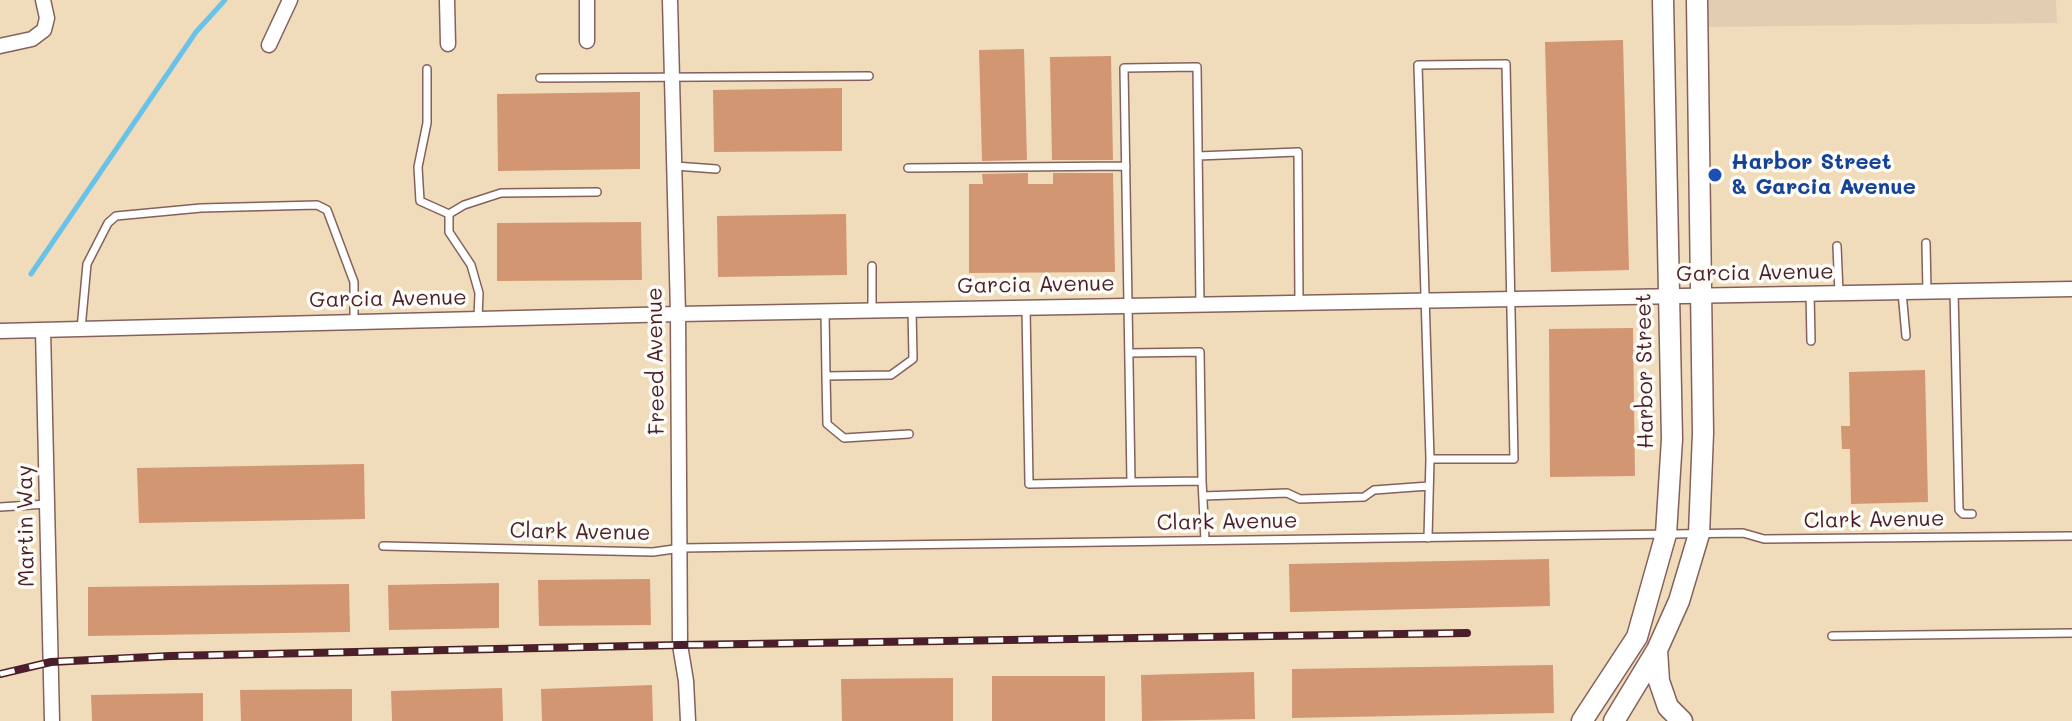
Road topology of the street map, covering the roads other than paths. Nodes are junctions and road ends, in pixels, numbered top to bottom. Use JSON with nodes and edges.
{"nodes":[{"id":1,"x":43,"y":0,"type":"edge"},
{"id":2,"x":290,"y":0,"type":"edge"},
{"id":3,"x":447,"y":0,"type":"edge"},
{"id":4,"x":587,"y":0,"type":"edge"},
{"id":5,"x":670,"y":0,"type":"edge"},
{"id":6,"x":1663,"y":0,"type":"edge"},
{"id":7,"x":1697,"y":0,"type":"edge"},
{"id":8,"x":587,"y":41,"type":"dead end"},
{"id":9,"x":448,"y":44,"type":"dead end"},
{"id":10,"x":269,"y":45,"type":"dead end"},
{"id":11,"x":0,"y":46,"type":"edge"},
{"id":12,"x":427,"y":69,"type":"dead end"},
{"id":13,"x":673,"y":76,"type":"junction"},
{"id":14,"x":869,"y":76,"type":"dead end"},
{"id":15,"x":540,"y":78,"type":"dead end"},
{"id":16,"x":1198,"y":156,"type":"junction"},
{"id":17,"x":675,"y":166,"type":"junction"},
{"id":18,"x":1126,"y":166,"type":"junction"},
{"id":19,"x":908,"y":168,"type":"dead end"},
{"id":20,"x":716,"y":169,"type":"dead end"},
{"id":21,"x":597,"y":192,"type":"dead end"},
{"id":22,"x":449,"y":214,"type":"junction"},
{"id":23,"x":1926,"y":243,"type":"dead end"},
{"id":24,"x":1837,"y":246,"type":"dead end"},
{"id":25,"x":872,"y":266,"type":"dead end"},
{"id":26,"x":2072,"y":289,"type":"edge"},
{"id":27,"x":1927,"y":291,"type":"junction"},
{"id":28,"x":1954,"y":291,"type":"junction"},
{"id":29,"x":1902,"y":292,"type":"junction"},
{"id":30,"x":1810,"y":293,"type":"junction"},
{"id":31,"x":1839,"y":293,"type":"junction"},
{"id":32,"x":1700,"y":296,"type":"junction"},
{"id":33,"x":1668,"y":297,"type":"junction"},
{"id":34,"x":1511,"y":299,"type":"junction"},
{"id":35,"x":1426,"y":301,"type":"junction"},
{"id":36,"x":1299,"y":303,"type":"junction"},
{"id":37,"x":1200,"y":305,"type":"junction"},
{"id":38,"x":1128,"y":306,"type":"junction"},
{"id":39,"x":1026,"y":308,"type":"junction"},
{"id":40,"x":912,"y":309,"type":"junction"},
{"id":41,"x":825,"y":311,"type":"junction"},
{"id":42,"x":872,"y":311,"type":"junction"},
{"id":43,"x":678,"y":314,"type":"junction"},
{"id":44,"x":478,"y":319,"type":"junction"},
{"id":45,"x":354,"y":322,"type":"junction"},
{"id":46,"x":81,"y":329,"type":"junction"},
{"id":47,"x":43,"y":330,"type":"junction"},
{"id":48,"x":0,"y":331,"type":"edge"},
{"id":49,"x":1906,"y":336,"type":"dead end"},
{"id":50,"x":1811,"y":341,"type":"dead end"},
{"id":51,"x":1129,"y":353,"type":"junction"},
{"id":52,"x":826,"y":376,"type":"junction"},
{"id":53,"x":909,"y":434,"type":"dead end"},
{"id":54,"x":1430,"y":459,"type":"junction"},
{"id":55,"x":1202,"y":481,"type":"junction"},
{"id":56,"x":1131,"y":482,"type":"junction"},
{"id":57,"x":1429,"y":486,"type":"junction"},
{"id":58,"x":1203,"y":496,"type":"junction"},
{"id":59,"x":47,"y":504,"type":"junction"},
{"id":60,"x":0,"y":507,"type":"edge"},
{"id":61,"x":1972,"y":514,"type":"dead end"},
{"id":62,"x":1666,"y":534,"type":"junction"},
{"id":63,"x":1699,"y":534,"type":"junction"},
{"id":64,"x":2072,"y":536,"type":"edge"},
{"id":65,"x":1428,"y":538,"type":"junction"},
{"id":66,"x":1205,"y":540,"type":"junction"},
{"id":67,"x":383,"y":546,"type":"dead end"},
{"id":68,"x":681,"y":548,"type":"junction"},
{"id":69,"x":2072,"y":633,"type":"edge"},
{"id":70,"x":1832,"y":636,"type":"dead end"},
{"id":71,"x":1657,"y":650,"type":"junction"},
{"id":72,"x":52,"y":721,"type":"edge"},
{"id":73,"x":688,"y":721,"type":"edge"},
{"id":74,"x":1582,"y":721,"type":"edge"},
{"id":75,"x":1614,"y":721,"type":"edge"},
{"id":76,"x":1682,"y":721,"type":"edge"}],
"edges":[{"from":1,"to":11,"type":"street"},
{"from":2,"to":10,"type":"street"},
{"from":3,"to":9,"type":"street"},
{"from":4,"to":8,"type":"street"},
{"from":5,"to":13,"type":"street","name":"Freed Avenue"},
{"from":6,"to":33,"type":"street","name":"Harbor Street"},
{"from":7,"to":32,"type":"street"},
{"from":12,"to":22,"type":"lane"},
{"from":13,"to":14,"type":"lane"},
{"from":13,"to":15,"type":"lane"},
{"from":13,"to":17,"type":"street","name":"Freed Avenue"},
{"from":16,"to":18,"type":"lane"},
{"from":16,"to":36,"type":"lane"},
{"from":16,"to":37,"type":"lane"},
{"from":17,"to":20,"type":"lane"},
{"from":17,"to":43,"type":"street","name":"Freed Avenue"},
{"from":18,"to":19,"type":"lane"},
{"from":18,"to":38,"type":"lane"},
{"from":21,"to":22,"type":"lane"},
{"from":22,"to":44,"type":"lane"},
{"from":23,"to":27,"type":"lane"},
{"from":24,"to":31,"type":"lane"},
{"from":25,"to":42,"type":"lane"},
{"from":26,"to":28,"type":"street","name":"Garcia Avenue"},
{"from":27,"to":28,"type":"street","name":"Garcia Avenue"},
{"from":27,"to":29,"type":"street","name":"Garcia Avenue"},
{"from":28,"to":61,"type":"lane"},
{"from":29,"to":31,"type":"street","name":"Garcia Avenue"},
{"from":29,"to":49,"type":"lane"},
{"from":30,"to":31,"type":"street","name":"Garcia Avenue"},
{"from":30,"to":32,"type":"street","name":"Garcia Avenue"},
{"from":30,"to":50,"type":"lane"},
{"from":32,"to":33,"type":"street","name":"Garcia Avenue"},
{"from":32,"to":63,"type":"street"},
{"from":33,"to":34,"type":"street","name":"Garcia Avenue"},
{"from":33,"to":62,"type":"street","name":"Harbor Street"},
{"from":34,"to":35,"type":"street","name":"Garcia Avenue"},
{"from":34,"to":35,"type":"lane"},
{"from":34,"to":54,"type":"lane"},
{"from":35,"to":36,"type":"street","name":"Garcia Avenue"},
{"from":35,"to":54,"type":"lane"},
{"from":36,"to":37,"type":"street","name":"Garcia Avenue"},
{"from":37,"to":38,"type":"street","name":"Garcia Avenue"},
{"from":38,"to":39,"type":"street","name":"Garcia Avenue"},
{"from":38,"to":51,"type":"lane"},
{"from":39,"to":40,"type":"street","name":"Garcia Avenue"},
{"from":39,"to":56,"type":"lane"},
{"from":40,"to":42,"type":"street","name":"Garcia Avenue"},
{"from":40,"to":52,"type":"lane"},
{"from":41,"to":42,"type":"street","name":"Garcia Avenue"},
{"from":41,"to":43,"type":"street","name":"Garcia Avenue"},
{"from":41,"to":52,"type":"lane"},
{"from":43,"to":44,"type":"street","name":"Garcia Avenue"},
{"from":43,"to":68,"type":"street","name":"Freed Avenue"},
{"from":44,"to":45,"type":"street","name":"Garcia Avenue"},
{"from":45,"to":46,"type":"street","name":"Garcia Avenue"},
{"from":45,"to":46,"type":"lane"},
{"from":46,"to":47,"type":"street","name":"Garcia Avenue"},
{"from":47,"to":48,"type":"street","name":"Garcia Avenue"},
{"from":47,"to":59,"type":"street","name":"Martin Way"},
{"from":51,"to":55,"type":"lane"},
{"from":51,"to":56,"type":"lane"},
{"from":52,"to":53,"type":"lane"},
{"from":54,"to":57,"type":"lane"},
{"from":55,"to":56,"type":"lane"},
{"from":55,"to":58,"type":"lane"},
{"from":57,"to":58,"type":"lane"},
{"from":57,"to":65,"type":"lane"},
{"from":58,"to":66,"type":"lane"},
{"from":59,"to":60,"type":"lane"},
{"from":59,"to":72,"type":"street","name":"Martin Way"},
{"from":62,"to":63,"type":"lane","name":"Clark Avenue"},
{"from":62,"to":65,"type":"lane","name":"Clark Avenue"},
{"from":62,"to":74,"type":"street","name":"Harbor Street"},
{"from":63,"to":64,"type":"lane","name":"Clark Avenue"},
{"from":63,"to":71,"type":"street"},
{"from":65,"to":66,"type":"lane","name":"Clark Avenue"},
{"from":66,"to":68,"type":"lane","name":"Clark Avenue"},
{"from":67,"to":68,"type":"lane","name":"Clark Avenue"},
{"from":68,"to":73,"type":"street","name":"Freed Avenue"},
{"from":69,"to":70,"type":"lane"},
{"from":71,"to":75,"type":"street"},
{"from":71,"to":76,"type":"street"}]}
